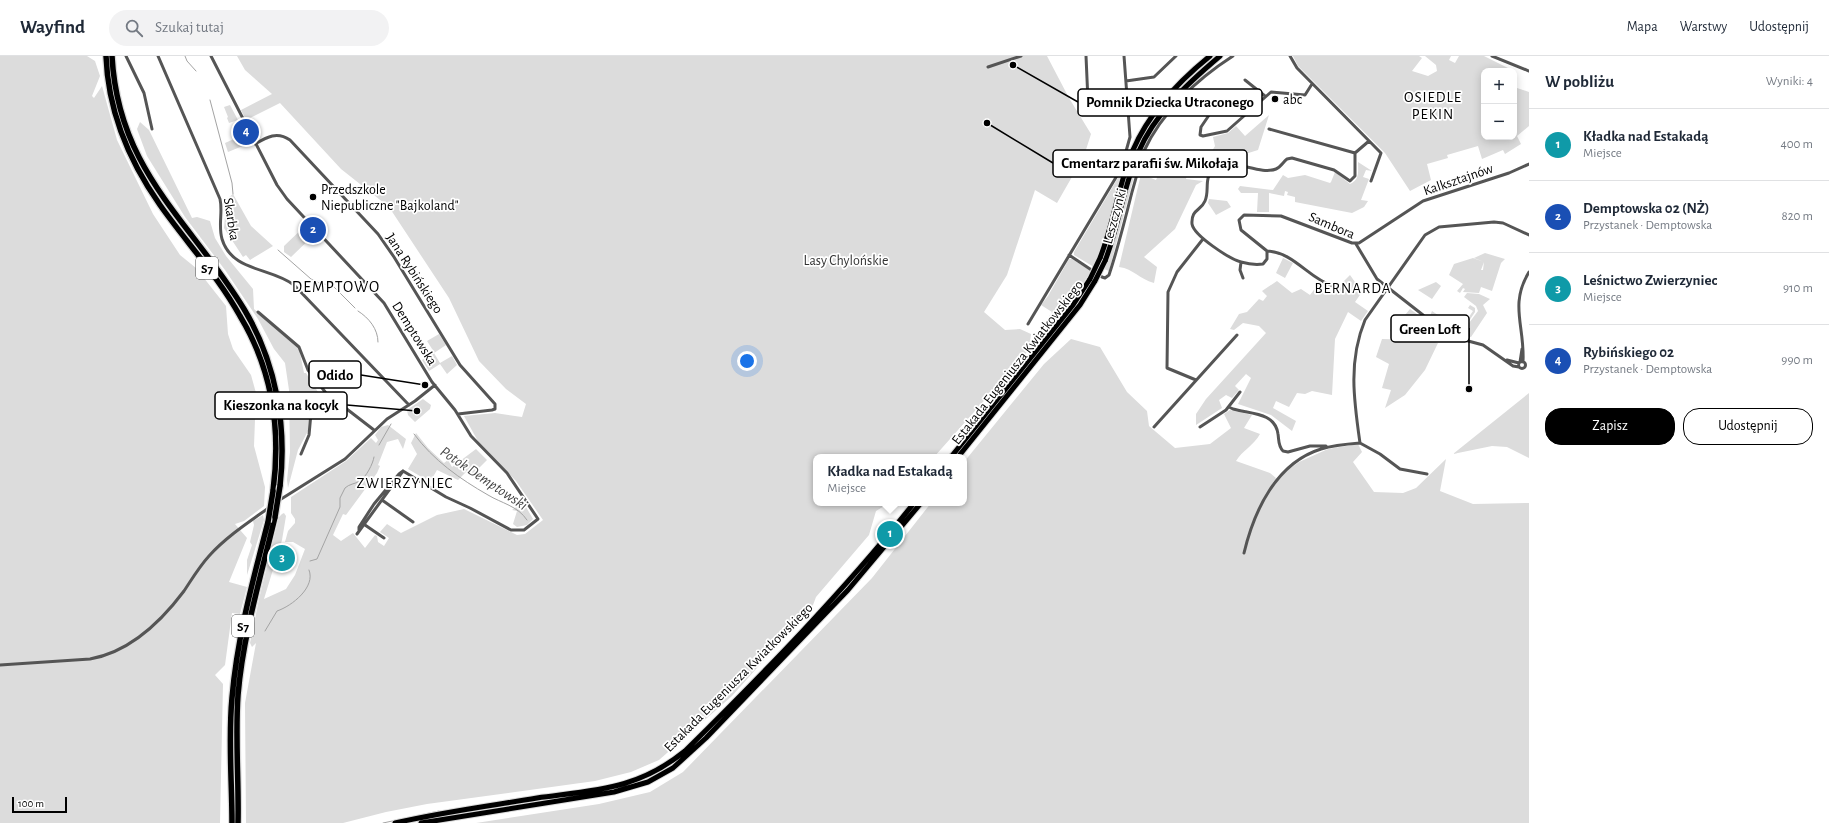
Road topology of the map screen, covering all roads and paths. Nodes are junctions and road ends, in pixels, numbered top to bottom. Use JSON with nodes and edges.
{"nodes":[{"id":1,"x":106,"y":56,"type":"edge"},
{"id":2,"x":112,"y":56,"type":"edge"},
{"id":3,"x":126,"y":56,"type":"edge"},
{"id":4,"x":158,"y":56,"type":"edge"},
{"id":5,"x":211,"y":56,"type":"edge"},
{"id":6,"x":1021,"y":56,"type":"edge"},
{"id":7,"x":1086,"y":56,"type":"edge"},
{"id":8,"x":1124,"y":56,"type":"edge"},
{"id":9,"x":1176,"y":56,"type":"edge"},
{"id":10,"x":1208,"y":56,"type":"edge"},
{"id":11,"x":1220,"y":56,"type":"edge"},
{"id":12,"x":1223,"y":56,"type":"edge"},
{"id":13,"x":1233,"y":56,"type":"edge"},
{"id":14,"x":1290,"y":56,"type":"edge"},
{"id":15,"x":1492,"y":56,"type":"edge"},
{"id":16,"x":1213,"y":62,"type":"junction"},
{"id":17,"x":988,"y":67,"type":"dead end"},
{"id":18,"x":1529,"y":71,"type":"edge"},
{"id":19,"x":1245,"y":80,"type":"dead end"},
{"id":20,"x":1126,"y":81,"type":"junction"},
{"id":21,"x":1312,"y":84,"type":"junction"},
{"id":22,"x":1222,"y":96,"type":"dead end"},
{"id":23,"x":1265,"y":96,"type":"junction"},
{"id":24,"x":1088,"y":101,"type":"dead end"},
{"id":25,"x":152,"y":129,"type":"dead end"},
{"id":26,"x":1269,"y":129,"type":"dead end"},
{"id":27,"x":1369,"y":141,"type":"junction"},
{"id":28,"x":254,"y":144,"type":"junction"},
{"id":29,"x":1355,"y":153,"type":"junction"},
{"id":30,"x":1529,"y":164,"type":"edge"},
{"id":31,"x":1371,"y":181,"type":"dead end"},
{"id":32,"x":1529,"y":235,"type":"edge"},
{"id":33,"x":1204,"y":239,"type":"junction"},
{"id":34,"x":1356,"y":244,"type":"junction"},
{"id":35,"x":1267,"y":251,"type":"junction"},
{"id":36,"x":1069,"y":255,"type":"junction"},
{"id":37,"x":1103,"y":259,"type":"junction"},
{"id":38,"x":1241,"y":262,"type":"junction"},
{"id":39,"x":1529,"y":272,"type":"edge"},
{"id":40,"x":1243,"y":278,"type":"dead end"},
{"id":41,"x":1333,"y":286,"type":"dead end"},
{"id":42,"x":1387,"y":287,"type":"junction"},
{"id":43,"x":258,"y":312,"type":"dead end"},
{"id":44,"x":1028,"y":324,"type":"dead end"},
{"id":45,"x":1237,"y":335,"type":"dead end"},
{"id":46,"x":1529,"y":362,"type":"edge"},
{"id":47,"x":1522,"y":364,"type":"junction"},
{"id":48,"x":1529,"y":366,"type":"edge"},
{"id":49,"x":1196,"y":380,"type":"junction"},
{"id":50,"x":435,"y":385,"type":"junction"},
{"id":51,"x":1240,"y":392,"type":"dead end"},
{"id":52,"x":326,"y":393,"type":"junction"},
{"id":53,"x":409,"y":405,"type":"junction"},
{"id":54,"x":1229,"y":406,"type":"junction"},
{"id":55,"x":458,"y":414,"type":"junction"},
{"id":56,"x":1154,"y":427,"type":"dead end"},
{"id":57,"x":1200,"y":428,"type":"dead end"},
{"id":58,"x":374,"y":430,"type":"junction"},
{"id":59,"x":1360,"y":443,"type":"junction"},
{"id":60,"x":1330,"y":446,"type":"junction"},
{"id":61,"x":301,"y":454,"type":"dead end"},
{"id":62,"x":953,"y":454,"type":"edge"},
{"id":63,"x":960,"y":454,"type":"edge"},
{"id":64,"x":403,"y":471,"type":"junction"},
{"id":65,"x":1427,"y":474,"type":"dead end"},
{"id":66,"x":382,"y":500,"type":"junction"},
{"id":67,"x":912,"y":506,"type":"edge"},
{"id":68,"x":919,"y":506,"type":"edge"},
{"id":69,"x":413,"y":522,"type":"dead end"},
{"id":70,"x":365,"y":525,"type":"junction"},
{"id":71,"x":359,"y":530,"type":"junction"},
{"id":72,"x":357,"y":534,"type":"dead end"},
{"id":73,"x":384,"y":538,"type":"dead end"},
{"id":74,"x":1244,"y":553,"type":"dead end"},
{"id":75,"x":823,"y":613,"type":"junction"},
{"id":76,"x":0,"y":665,"type":"edge"},
{"id":77,"x":687,"y":753,"type":"junction"},
{"id":78,"x":232,"y":823,"type":"edge"},
{"id":79,"x":238,"y":823,"type":"edge"},
{"id":80,"x":395,"y":823,"type":"edge"},
{"id":81,"x":421,"y":823,"type":"edge"}],
"edges":[{"from":1,"to":78,"type":"highway","number":"S7","bridge":true},
{"from":2,"to":79,"type":"highway","number":"S7","bridge":true},
{"from":3,"to":25,"type":"street"},
{"from":4,"to":53,"type":"street","name":"Skarbka"},
{"from":5,"to":28,"type":"street","name":"Demptowska"},
{"from":6,"to":17,"type":"street"},
{"from":7,"to":24,"type":"street"},
{"from":8,"to":20,"type":"street"},
{"from":9,"to":20,"type":"street"},
{"from":10,"to":37,"type":"highway","name":"Estakada Eugeniusza Kwiatkowskiego"},
{"from":11,"to":16,"type":"highway","name":"Estakada Eugeniusza Kwiatkowskiego"},
{"from":12,"to":16,"type":"highway"},
{"from":13,"to":36,"type":"street","name":"Leszczynki"},
{"from":14,"to":21,"type":"street"},
{"from":15,"to":18,"type":"street"},
{"from":16,"to":37,"type":"highway","name":"Estakada Eugeniusza Kwiatkowskiego"},
{"from":19,"to":23,"type":"street"},
{"from":20,"to":36,"type":"street","name":"Leszczynki"},
{"from":21,"to":23,"type":"street"},
{"from":21,"to":27,"type":"street"},
{"from":22,"to":23,"type":"street"},
{"from":26,"to":29,"type":"street"},
{"from":27,"to":29,"type":"street"},
{"from":27,"to":31,"type":"street"},
{"from":28,"to":50,"type":"street","name":"Demptowska"},
{"from":28,"to":55,"type":"street","name":"Jana Rybińskiego"},
{"from":29,"to":33,"type":"street"},
{"from":30,"to":34,"type":"street","name":"Kalksztajnów"},
{"from":32,"to":42,"type":"street"},
{"from":33,"to":38,"type":"street"},
{"from":33,"to":49,"type":"street"},
{"from":34,"to":35,"type":"street","name":"Sambora"},
{"from":34,"to":42,"type":"street","name":"Sambora"},
{"from":35,"to":38,"type":"street"},
{"from":35,"to":41,"type":"street"},
{"from":36,"to":44,"type":"street","name":"Leszczynki"},
{"from":37,"to":62,"type":"highway","name":"Estakada Eugeniusza Kwiatkowskiego","bridge":true},
{"from":37,"to":63,"type":"highway","name":"Estakada Eugeniusza Kwiatkowskiego","bridge":true},
{"from":38,"to":40,"type":"street"},
{"from":39,"to":47,"type":"street"},
{"from":42,"to":47,"type":"street","name":"Sambora"},
{"from":42,"to":59,"type":"street"},
{"from":43,"to":52,"type":"street"},
{"from":45,"to":49,"type":"street"},
{"from":46,"to":47,"type":"street"},
{"from":47,"to":48,"type":"street","name":"Sambora"},
{"from":49,"to":56,"type":"street"},
{"from":50,"to":53,"type":"street"},
{"from":50,"to":55,"type":"street","name":"Demptowska"},
{"from":51,"to":54,"type":"street"},
{"from":52,"to":58,"type":"street"},
{"from":52,"to":61,"type":"street"},
{"from":53,"to":58,"type":"street"},
{"from":54,"to":57,"type":"street"},
{"from":54,"to":60,"type":"street"},
{"from":55,"to":64,"type":"street","name":"Demptowska"},
{"from":58,"to":76,"type":"street"},
{"from":59,"to":60,"type":"street"},
{"from":59,"to":65,"type":"street"},
{"from":60,"to":74,"type":"street"},
{"from":64,"to":66,"type":"street"},
{"from":64,"to":71,"type":"street"},
{"from":66,"to":69,"type":"street"},
{"from":66,"to":70,"type":"street"},
{"from":67,"to":75,"type":"highway","name":"Estakada Eugeniusza Kwiatkowskiego"},
{"from":68,"to":75,"type":"highway","name":"Estakada Eugeniusza Kwiatkowskiego"},
{"from":70,"to":71,"type":"street"},
{"from":70,"to":73,"type":"street"},
{"from":71,"to":72,"type":"street"},
{"from":75,"to":77,"type":"highway","name":"Estakada Eugeniusza Kwiatkowskiego"},
{"from":77,"to":80,"type":"highway","name":"Estakada Eugeniusza Kwiatkowskiego"},
{"from":77,"to":81,"type":"highway","name":"Estakada Eugeniusza Kwiatkowskiego"}]}
